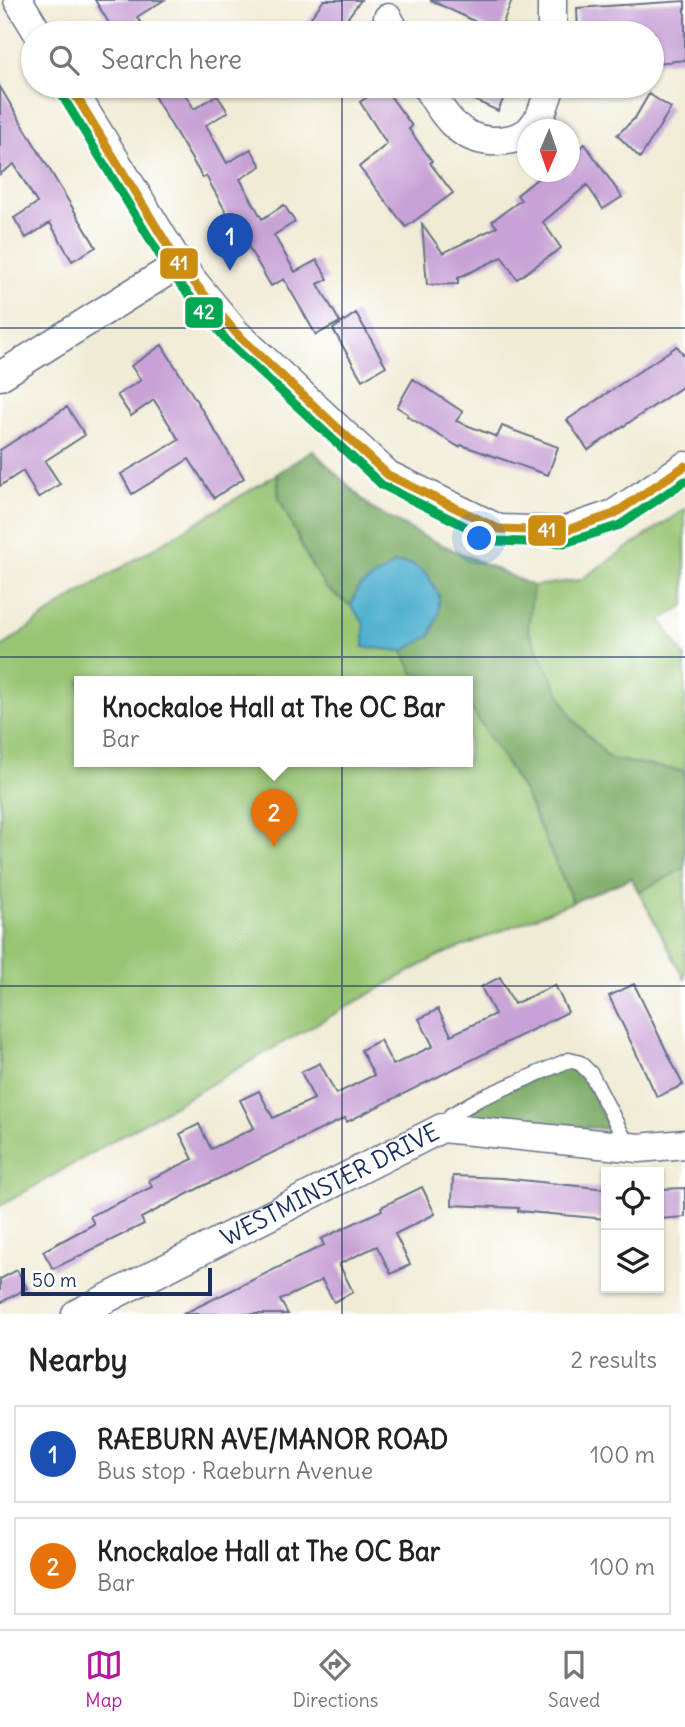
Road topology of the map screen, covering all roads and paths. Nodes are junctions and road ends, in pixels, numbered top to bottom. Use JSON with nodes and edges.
{"nodes":[{"id":1,"x":18,"y":0,"type":"edge"},
{"id":2,"x":552,"y":0,"type":"edge"},
{"id":3,"x":31,"y":21,"type":"edge"},
{"id":4,"x":552,"y":21,"type":"edge"},
{"id":5,"x":77,"y":98,"type":"edge"},
{"id":6,"x":433,"y":98,"type":"edge"},
{"id":7,"x":547,"y":98,"type":"edge"},
{"id":8,"x":538,"y":119,"type":"edge"},
{"id":9,"x":517,"y":136,"type":"edge"},
{"id":10,"x":179,"y":264,"type":"junction"},
{"id":11,"x":0,"y":376,"type":"edge"},
{"id":12,"x":685,"y":466,"type":"edge"},
{"id":13,"x":442,"y":1128,"type":"junction"},
{"id":14,"x":685,"y":1144,"type":"edge"},
{"id":15,"x":628,"y":1146,"type":"junction"},
{"id":16,"x":76,"y":1314,"type":"edge"}],
"edges":[{"from":1,"to":3,"type":"street"},
{"from":2,"to":4,"type":"street"},
{"from":5,"to":10,"type":"street"},
{"from":6,"to":9,"type":"street"},
{"from":7,"to":8,"type":"street"},
{"from":10,"to":11,"type":"street"},
{"from":10,"to":12,"type":"street"},
{"from":13,"to":15,"type":"street","name":"WESTMINSTER DRIVE"},
{"from":13,"to":15,"type":"lane"},
{"from":13,"to":16,"type":"street","name":"WESTMINSTER DRIVE"},
{"from":14,"to":15,"type":"street","name":"WESTMINSTER DRIVE"}]}
